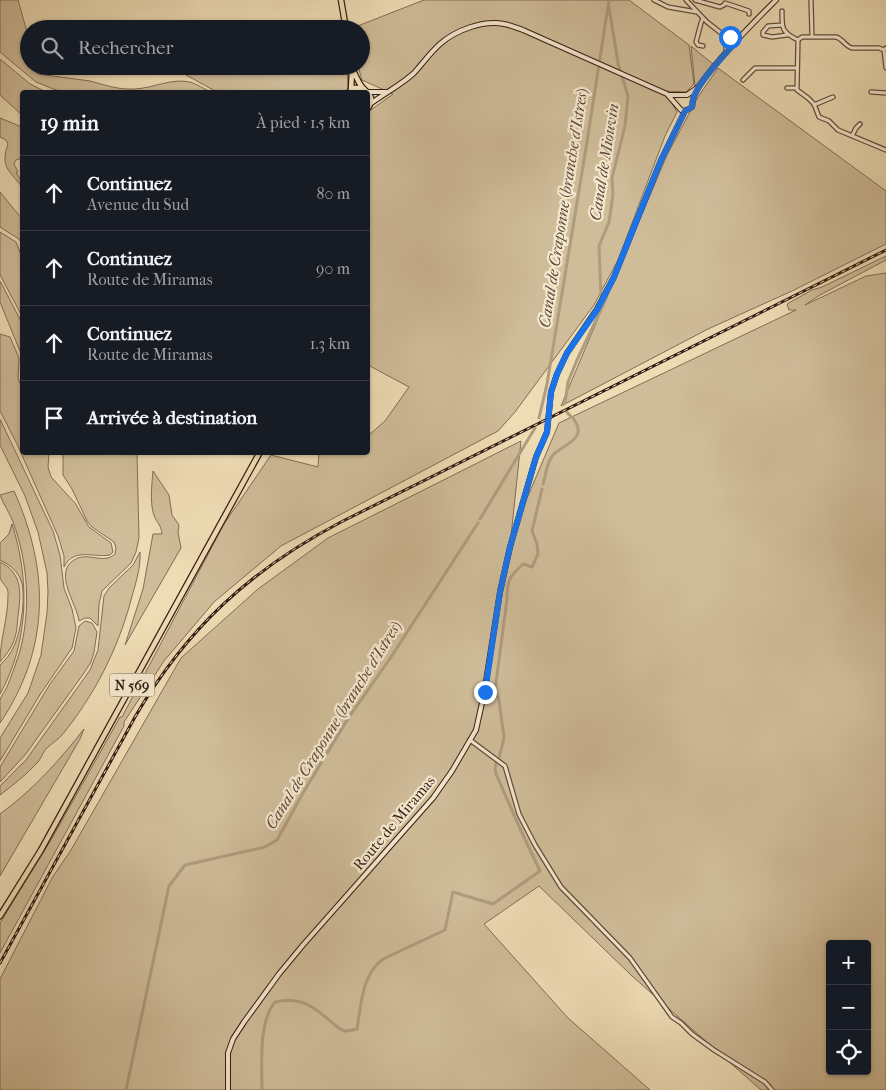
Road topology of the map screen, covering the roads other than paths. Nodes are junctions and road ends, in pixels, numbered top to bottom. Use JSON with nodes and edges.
{"nodes":[{"id":1,"x":341,"y":0,"type":"edge"},
{"id":2,"x":654,"y":0,"type":"edge"},
{"id":3,"x":686,"y":0,"type":"edge"},
{"id":4,"x":694,"y":0,"type":"edge"},
{"id":5,"x":776,"y":0,"type":"edge"},
{"id":6,"x":811,"y":0,"type":"edge"},
{"id":7,"x":725,"y":1,"type":"edge"},
{"id":8,"x":691,"y":6,"type":"junction"},
{"id":9,"x":782,"y":11,"type":"dead end"},
{"id":10,"x":697,"y":12,"type":"junction"},
{"id":11,"x":749,"y":14,"type":"dead end"},
{"id":12,"x":703,"y":18,"type":"junction"},
{"id":13,"x":344,"y":20,"type":"edge"},
{"id":14,"x":782,"y":25,"type":"junction"},
{"id":15,"x":721,"y":33,"type":"junction"},
{"id":16,"x":787,"y":35,"type":"junction"},
{"id":17,"x":812,"y":37,"type":"junction"},
{"id":18,"x":726,"y":40,"type":"junction"},
{"id":19,"x":798,"y":40,"type":"junction"},
{"id":20,"x":737,"y":41,"type":"junction"},
{"id":21,"x":733,"y":45,"type":"junction"},
{"id":22,"x":704,"y":46,"type":"dead end"},
{"id":23,"x":885,"y":49,"type":"edge"},
{"id":24,"x":726,"y":52,"type":"junction"},
{"id":25,"x":796,"y":68,"type":"junction"},
{"id":26,"x":886,"y":68,"type":"edge"},
{"id":27,"x":351,"y":75,"type":"edge"},
{"id":28,"x":356,"y":75,"type":"edge"},
{"id":29,"x":743,"y":80,"type":"dead end"},
{"id":30,"x":699,"y":87,"type":"junction"},
{"id":31,"x":362,"y":88,"type":"junction"},
{"id":32,"x":787,"y":88,"type":"dead end"},
{"id":33,"x":796,"y":88,"type":"junction"},
{"id":34,"x":350,"y":90,"type":"edge"},
{"id":35,"x":352,"y":90,"type":"edge"},
{"id":36,"x":366,"y":90,"type":"edge"},
{"id":37,"x":370,"y":92,"type":"edge"},
{"id":38,"x":387,"y":92,"type":"junction"},
{"id":39,"x":871,"y":92,"type":"dead end"},
{"id":40,"x":886,"y":93,"type":"edge"},
{"id":41,"x":667,"y":94,"type":"junction"},
{"id":42,"x":684,"y":96,"type":"junction"},
{"id":43,"x":833,"y":97,"type":"dead end"},
{"id":44,"x":693,"y":100,"type":"junction"},
{"id":45,"x":370,"y":105,"type":"edge"},
{"id":46,"x":814,"y":105,"type":"junction"},
{"id":47,"x":678,"y":106,"type":"junction"},
{"id":48,"x":685,"y":111,"type":"junction"},
{"id":49,"x":679,"y":123,"type":"junction"},
{"id":50,"x":860,"y":124,"type":"dead end"},
{"id":51,"x":852,"y":136,"type":"junction"},
{"id":52,"x":886,"y":150,"type":"edge"},
{"id":53,"x":258,"y":455,"type":"edge"},
{"id":54,"x":470,"y":740,"type":"junction"},
{"id":55,"x":0,"y":916,"type":"edge"},
{"id":56,"x":228,"y":1090,"type":"edge"},
{"id":57,"x":772,"y":1090,"type":"edge"}],
"edges":[{"from":1,"to":13,"type":"main road"},
{"from":2,"to":10,"type":"street"},
{"from":3,"to":8,"type":"street"},
{"from":4,"to":7,"type":"street"},
{"from":4,"to":8,"type":"street"},
{"from":5,"to":20,"type":"main road"},
{"from":6,"to":17,"type":"street"},
{"from":7,"to":11,"type":"street"},
{"from":8,"to":10,"type":"street"},
{"from":9,"to":14,"type":"street"},
{"from":10,"to":12,"type":"street"},
{"from":12,"to":15,"type":"street"},
{"from":12,"to":22,"type":"street"},
{"from":14,"to":16,"type":"street"},
{"from":14,"to":16,"type":"street"},
{"from":15,"to":18,"type":"street"},
{"from":15,"to":20,"type":"street"},
{"from":16,"to":19,"type":"street"},
{"from":17,"to":19,"type":"street"},
{"from":17,"to":23,"type":"street"},
{"from":18,"to":21,"type":"street"},
{"from":18,"to":24,"type":"street"},
{"from":19,"to":25,"type":"street"},
{"from":20,"to":21,"type":"main road"},
{"from":21,"to":24,"type":"main road"},
{"from":23,"to":26,"type":"street"},
{"from":24,"to":30,"type":"main road"},
{"from":25,"to":29,"type":"street"},
{"from":25,"to":33,"type":"street"},
{"from":27,"to":34,"type":"main road"},
{"from":28,"to":31,"type":"main road"},
{"from":30,"to":42,"type":"main road"},
{"from":30,"to":44,"type":"main road"},
{"from":31,"to":35,"type":"main road"},
{"from":31,"to":36,"type":"main road"},
{"from":32,"to":33,"type":"street"},
{"from":33,"to":46,"type":"street"},
{"from":37,"to":38,"type":"main road"},
{"from":38,"to":41,"type":"main road"},
{"from":38,"to":45,"type":"main road"},
{"from":39,"to":40,"type":"street"},
{"from":41,"to":42,"type":"main road"},
{"from":41,"to":47,"type":"main road"},
{"from":42,"to":44,"type":"main road"},
{"from":42,"to":47,"type":"main road"},
{"from":43,"to":46,"type":"street"},
{"from":44,"to":48,"type":"main road"},
{"from":46,"to":51,"type":"street"},
{"from":47,"to":48,"type":"main road"},
{"from":47,"to":49,"type":"main road","name":"Route de Miramas"},
{"from":48,"to":49,"type":"main road","name":"Route de Miramas"},
{"from":49,"to":54,"type":"main road","name":"Route de Miramas"},
{"from":50,"to":51,"type":"street"},
{"from":51,"to":52,"type":"street"},
{"from":53,"to":55,"type":"main road","number":"N 569"},
{"from":54,"to":56,"type":"main road","name":"Route de Miramas"},
{"from":54,"to":57,"type":"street"}]}
